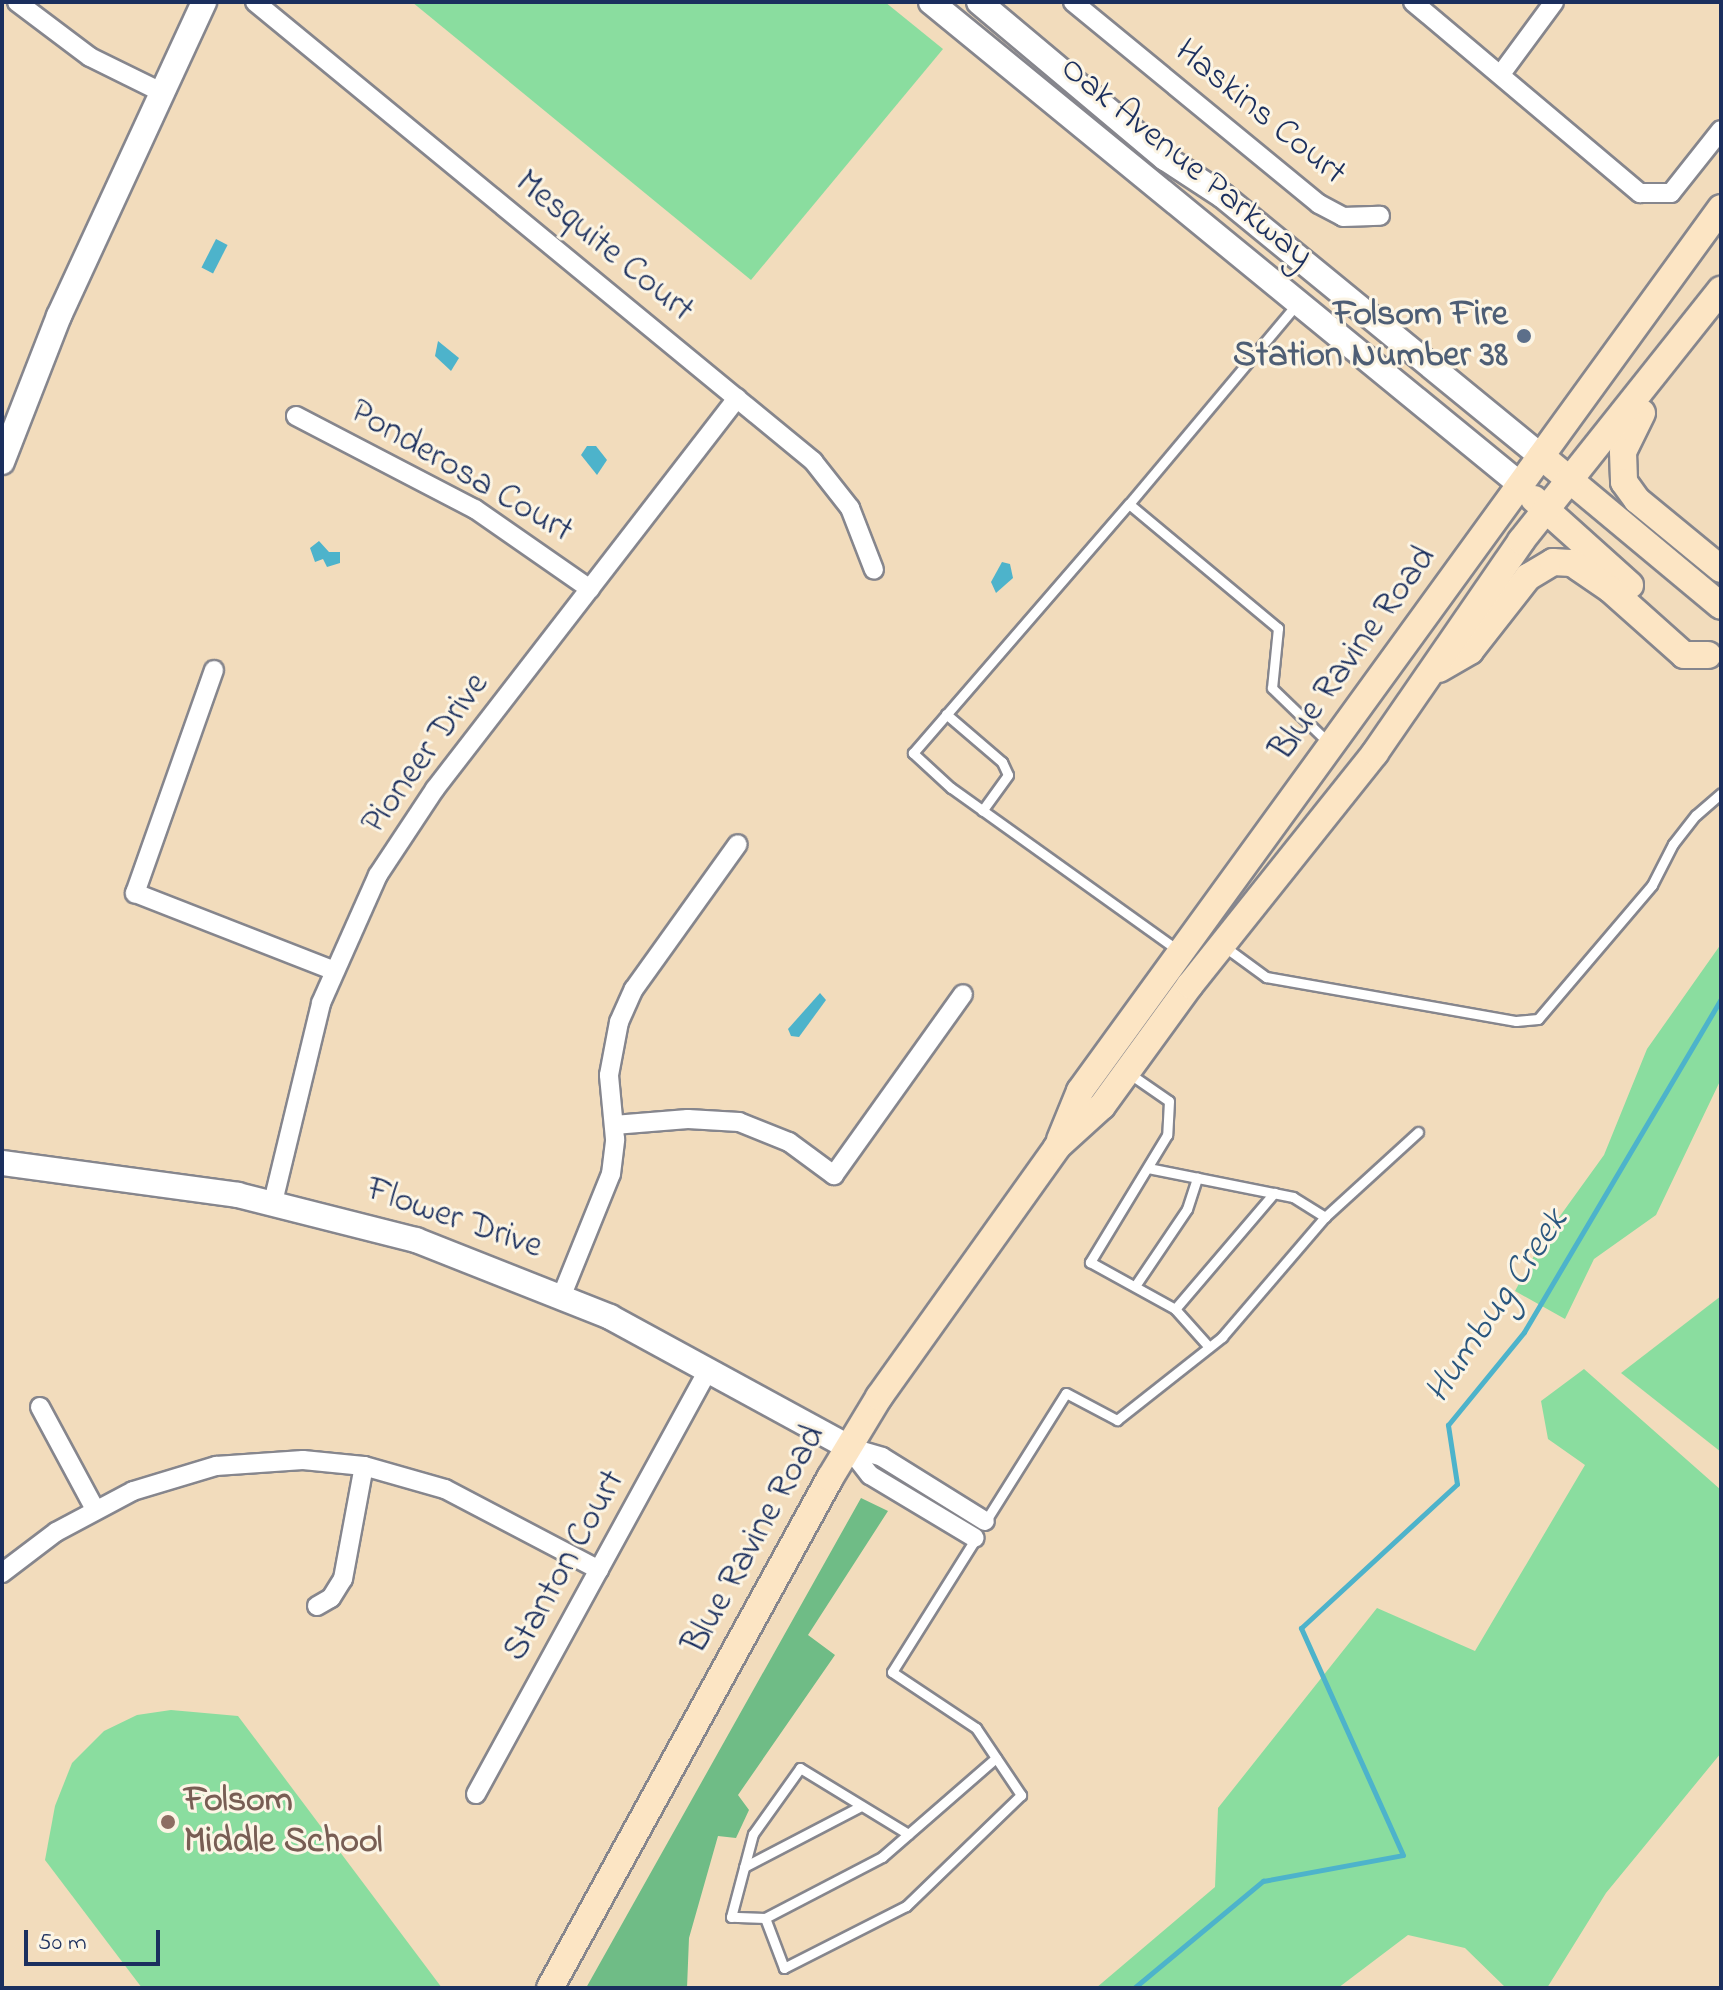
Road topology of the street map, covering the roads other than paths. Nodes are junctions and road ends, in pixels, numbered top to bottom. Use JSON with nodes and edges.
{"nodes":[{"id":1,"x":17,"y":2,"type":"edge"},
{"id":2,"x":204,"y":2,"type":"edge"},
{"id":3,"x":255,"y":2,"type":"edge"},
{"id":4,"x":931,"y":2,"type":"edge"},
{"id":5,"x":979,"y":2,"type":"edge"},
{"id":6,"x":1073,"y":2,"type":"edge"},
{"id":7,"x":1413,"y":2,"type":"edge"},
{"id":8,"x":1554,"y":2,"type":"edge"},
{"id":9,"x":1501,"y":74,"type":"junction"},
{"id":10,"x":161,"y":92,"type":"junction"},
{"id":11,"x":1721,"y":130,"type":"edge"},
{"id":12,"x":1721,"y":208,"type":"edge"},
{"id":13,"x":1380,"y":216,"type":"dead end"},
{"id":14,"x":1721,"y":290,"type":"edge"},
{"id":15,"x":1299,"y":301,"type":"junction"},
{"id":16,"x":1682,"y":343,"type":"junction"},
{"id":17,"x":737,"y":398,"type":"junction"},
{"id":18,"x":296,"y":416,"type":"dead end"},
{"id":19,"x":1541,"y":456,"type":"junction"},
{"id":20,"x":2,"y":462,"type":"edge"},
{"id":21,"x":1571,"y":481,"type":"junction"},
{"id":22,"x":1521,"y":485,"type":"junction"},
{"id":23,"x":1129,"y":504,"type":"junction"},
{"id":24,"x":1546,"y":511,"type":"junction"},
{"id":25,"x":1721,"y":569,"type":"edge"},
{"id":26,"x":874,"y":570,"type":"dead end"},
{"id":27,"x":590,"y":589,"type":"junction"},
{"id":28,"x":1721,"y":606,"type":"edge"},
{"id":29,"x":1714,"y":659,"type":"edge"},
{"id":30,"x":214,"y":670,"type":"dead end"},
{"id":31,"x":1433,"y":673,"type":"junction"},
{"id":32,"x":946,"y":714,"type":"junction"},
{"id":33,"x":1333,"y":746,"type":"junction"},
{"id":34,"x":1721,"y":793,"type":"edge"},
{"id":35,"x":982,"y":811,"type":"junction"},
{"id":36,"x":738,"y":844,"type":"dead end"},
{"id":37,"x":1223,"y":945,"type":"junction"},
{"id":38,"x":1180,"y":952,"type":"junction"},
{"id":39,"x":333,"y":970,"type":"junction"},
{"id":40,"x":963,"y":994,"type":"dead end"},
{"id":41,"x":1128,"y":1072,"type":"junction"},
{"id":42,"x":614,"y":1125,"type":"junction"},
{"id":43,"x":1418,"y":1132,"type":"dead end"},
{"id":44,"x":1057,"y":1147,"type":"junction"},
{"id":45,"x":2,"y":1163,"type":"edge"},
{"id":46,"x":1148,"y":1168,"type":"junction"},
{"id":47,"x":1197,"y":1178,"type":"junction"},
{"id":48,"x":1274,"y":1193,"type":"junction"},
{"id":49,"x":273,"y":1202,"type":"junction"},
{"id":50,"x":1325,"y":1217,"type":"junction"},
{"id":51,"x":1135,"y":1286,"type":"junction"},
{"id":52,"x":562,"y":1295,"type":"junction"},
{"id":53,"x":1175,"y":1309,"type":"junction"},
{"id":54,"x":1209,"y":1347,"type":"junction"},
{"id":55,"x":709,"y":1369,"type":"junction"},
{"id":56,"x":40,"y":1407,"type":"dead end"},
{"id":57,"x":848,"y":1447,"type":"junction"},
{"id":58,"x":364,"y":1466,"type":"junction"},
{"id":59,"x":95,"y":1509,"type":"junction"},
{"id":60,"x":985,"y":1521,"type":"junction"},
{"id":61,"x":975,"y":1538,"type":"junction"},
{"id":62,"x":599,"y":1570,"type":"junction"},
{"id":63,"x":2,"y":1573,"type":"edge"},
{"id":64,"x":317,"y":1606,"type":"dead end"},
{"id":65,"x":996,"y":1758,"type":"junction"},
{"id":66,"x":476,"y":1794,"type":"dead end"},
{"id":67,"x":861,"y":1806,"type":"junction"},
{"id":68,"x":908,"y":1834,"type":"junction"},
{"id":69,"x":744,"y":1867,"type":"junction"},
{"id":70,"x":765,"y":1918,"type":"junction"},
{"id":71,"x":550,"y":1988,"type":"edge"}],
"edges":[{"from":1,"to":10,"type":"street"},
{"from":2,"to":10,"type":"street"},
{"from":3,"to":17,"type":"street","name":"Mesquite Court"},
{"from":4,"to":15,"type":"street","name":"Oak Avenue Parkway"},
{"from":5,"to":19,"type":"street","name":"Oak Avenue Parkway"},
{"from":6,"to":13,"type":"street","name":"Haskins Court"},
{"from":7,"to":9,"type":"street"},
{"from":8,"to":9,"type":"street"},
{"from":9,"to":11,"type":"street"},
{"from":10,"to":20,"type":"street"},
{"from":12,"to":19,"type":"main road","name":"Blue Ravine Road"},
{"from":14,"to":16,"type":"main road","name":"Blue Ravine Road"},
{"from":15,"to":22,"type":"street","name":"Oak Avenue Parkway"},
{"from":15,"to":23,"type":"lane"},
{"from":16,"to":21,"type":"main road","name":"Blue Ravine Road"},
{"from":16,"to":25,"type":"main road"},
{"from":17,"to":26,"type":"street","name":"Mesquite Court"},
{"from":17,"to":27,"type":"street","name":"Pioneer Drive"},
{"from":18,"to":27,"type":"street","name":"Ponderosa Court"},
{"from":19,"to":21,"type":"main road","name":"Oak Avenue Parkway"},
{"from":19,"to":22,"type":"main road","name":"Blue Ravine Road"},
{"from":21,"to":24,"type":"main road","name":"Blue Ravine Road"},
{"from":21,"to":28,"type":"main road","name":"Oak Avenue Parkway"},
{"from":22,"to":24,"type":"main road","name":"Oak Avenue Parkway"},
{"from":22,"to":33,"type":"main road","name":"Blue Ravine Road"},
{"from":23,"to":32,"type":"lane"},
{"from":23,"to":33,"type":"lane"},
{"from":24,"to":29,"type":"main road","name":"Oak Avenue Parkway"},
{"from":24,"to":31,"type":"main road","name":"Blue Ravine Road"},
{"from":27,"to":39,"type":"street","name":"Pioneer Drive"},
{"from":29,"to":31,"type":"main road"},
{"from":30,"to":39,"type":"street"},
{"from":31,"to":37,"type":"main road","name":"Blue Ravine Road"},
{"from":32,"to":35,"type":"lane"},
{"from":32,"to":35,"type":"lane"},
{"from":33,"to":38,"type":"main road","name":"Blue Ravine Road"},
{"from":34,"to":37,"type":"lane"},
{"from":35,"to":38,"type":"lane"},
{"from":36,"to":42,"type":"street"},
{"from":37,"to":41,"type":"main road","name":"Blue Ravine Road"},
{"from":38,"to":44,"type":"main road","name":"Blue Ravine Road"},
{"from":39,"to":49,"type":"street","name":"Pioneer Drive"},
{"from":40,"to":42,"type":"street"},
{"from":41,"to":44,"type":"main road","name":"Blue Ravine Road"},
{"from":41,"to":46,"type":"lane"},
{"from":42,"to":52,"type":"street"},
{"from":43,"to":50,"type":"lane"},
{"from":44,"to":57,"type":"main road","name":"Blue Ravine Road"},
{"from":45,"to":49,"type":"street","name":"Flower Drive"},
{"from":46,"to":47,"type":"lane"},
{"from":46,"to":51,"type":"lane"},
{"from":47,"to":48,"type":"lane"},
{"from":47,"to":51,"type":"lane"},
{"from":48,"to":50,"type":"lane"},
{"from":48,"to":53,"type":"lane"},
{"from":49,"to":52,"type":"street","name":"Flower Drive"},
{"from":50,"to":54,"type":"lane"},
{"from":51,"to":53,"type":"lane"},
{"from":52,"to":55,"type":"street","name":"Flower Drive"},
{"from":53,"to":54,"type":"lane"},
{"from":54,"to":60,"type":"lane"},
{"from":55,"to":57,"type":"street","name":"Flower Drive"},
{"from":55,"to":62,"type":"street","name":"Stanton Court"},
{"from":56,"to":59,"type":"street"},
{"from":57,"to":60,"type":"street","name":"Flower Drive"},
{"from":57,"to":61,"type":"street","name":"Flower Drive"},
{"from":57,"to":71,"type":"main road","name":"Blue Ravine Road"},
{"from":58,"to":59,"type":"street"},
{"from":58,"to":62,"type":"street"},
{"from":58,"to":64,"type":"street"},
{"from":59,"to":63,"type":"street"},
{"from":60,"to":61,"type":"lane"},
{"from":61,"to":65,"type":"lane"},
{"from":62,"to":66,"type":"street","name":"Stanton Court"},
{"from":65,"to":68,"type":"lane"},
{"from":65,"to":70,"type":"lane"},
{"from":67,"to":68,"type":"lane"},
{"from":67,"to":69,"type":"lane"},
{"from":67,"to":69,"type":"lane"},
{"from":68,"to":70,"type":"lane"},
{"from":69,"to":70,"type":"lane"}]}
